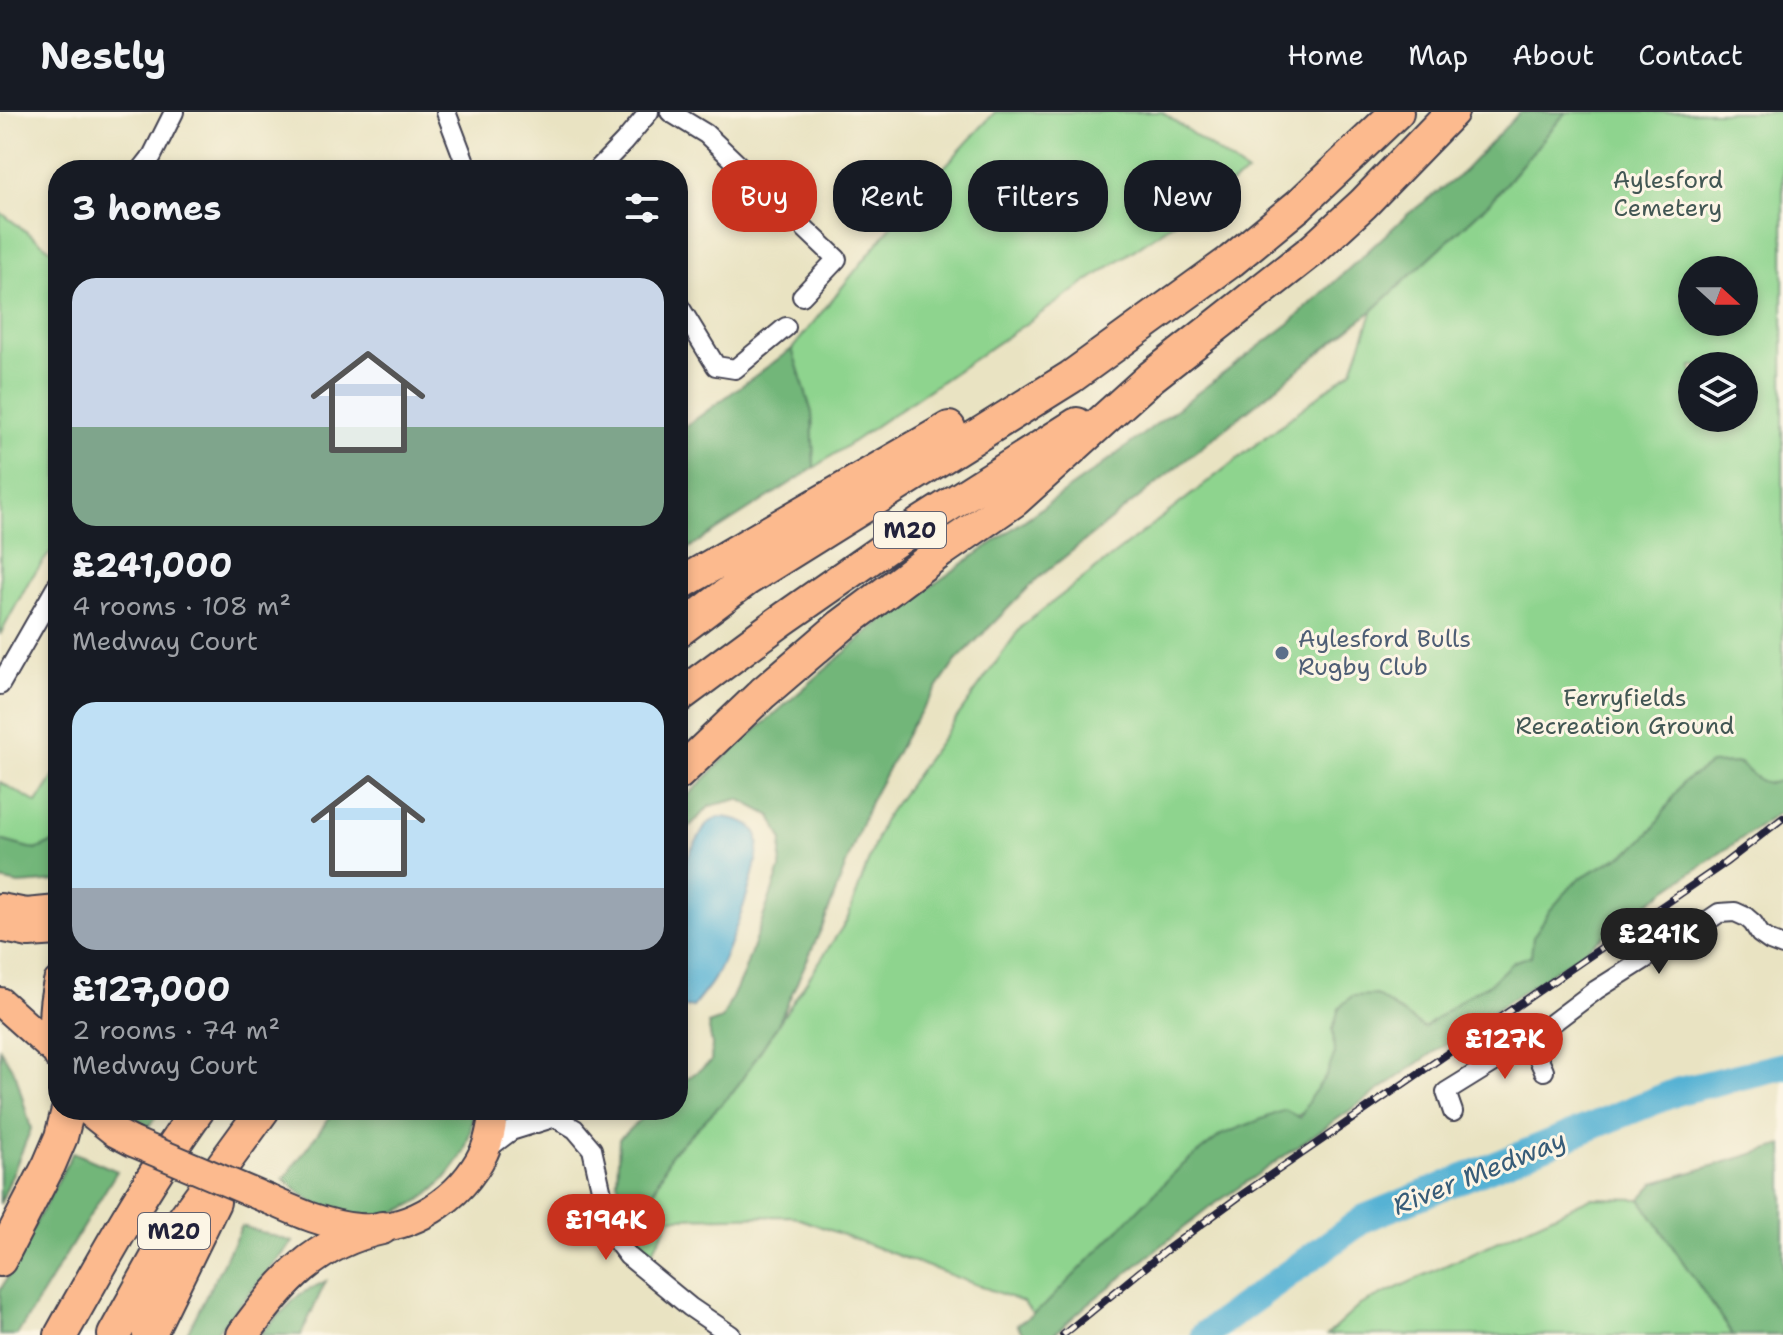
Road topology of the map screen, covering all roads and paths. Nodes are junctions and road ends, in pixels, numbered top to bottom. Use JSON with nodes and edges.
{"nodes":[{"id":1,"x":174,"y":112,"type":"edge"},
{"id":2,"x":446,"y":112,"type":"edge"},
{"id":3,"x":649,"y":112,"type":"edge"},
{"id":4,"x":670,"y":112,"type":"edge"},
{"id":5,"x":1397,"y":112,"type":"edge"},
{"id":6,"x":1452,"y":112,"type":"edge"},
{"id":7,"x":149,"y":160,"type":"edge"},
{"id":8,"x":464,"y":160,"type":"edge"},
{"id":9,"x":607,"y":160,"type":"edge"},
{"id":10,"x":802,"y":296,"type":"dead end"},
{"id":11,"x":1151,"y":318,"type":"junction"},
{"id":12,"x":688,"y":320,"type":"edge"},
{"id":13,"x":786,"y":327,"type":"dead end"},
{"id":14,"x":1151,"y":377,"type":"junction"},
{"id":15,"x":688,"y":579,"type":"edge"},
{"id":16,"x":48,"y":601,"type":"edge"},
{"id":17,"x":688,"y":624,"type":"edge"},
{"id":18,"x":0,"y":685,"type":"edge"},
{"id":19,"x":688,"y":690,"type":"edge"},
{"id":20,"x":688,"y":764,"type":"edge"},
{"id":21,"x":0,"y":910,"type":"edge"},
{"id":22,"x":48,"y":913,"type":"edge"},
{"id":23,"x":0,"y":927,"type":"edge"},
{"id":24,"x":48,"y":932,"type":"edge"},
{"id":25,"x":1783,"y":946,"type":"edge"},
{"id":26,"x":0,"y":1002,"type":"edge"},
{"id":27,"x":1530,"y":1040,"type":"junction"},
{"id":28,"x":48,"y":1046,"type":"edge"},
{"id":29,"x":1544,"y":1071,"type":"dead end"},
{"id":30,"x":1453,"y":1112,"type":"dead end"},
{"id":31,"x":65,"y":1120,"type":"edge"},
{"id":32,"x":100,"y":1120,"type":"edge"},
{"id":33,"x":191,"y":1120,"type":"edge"},
{"id":34,"x":492,"y":1120,"type":"edge"},
{"id":35,"x":536,"y":1120,"type":"edge"},
{"id":36,"x":560,"y":1120,"type":"edge"},
{"id":37,"x":254,"y":1122,"type":"edge"},
{"id":38,"x":485,"y":1150,"type":"junction"},
{"id":39,"x":382,"y":1228,"type":"junction"},
{"id":40,"x":113,"y":1242,"type":"junction"},
{"id":41,"x":0,"y":1260,"type":"edge"},
{"id":42,"x":61,"y":1335,"type":"edge"},
{"id":43,"x":70,"y":1335,"type":"edge"},
{"id":44,"x":114,"y":1335,"type":"edge"},
{"id":45,"x":149,"y":1335,"type":"edge"},
{"id":46,"x":243,"y":1335,"type":"edge"},
{"id":47,"x":731,"y":1335,"type":"edge"}],
"edges":[{"from":1,"to":7,"type":"street"},
{"from":2,"to":8,"type":"street"},
{"from":3,"to":9,"type":"street"},
{"from":4,"to":10,"type":"street"},
{"from":5,"to":11,"type":"highway","number":"M20"},
{"from":6,"to":14,"type":"highway","number":"M20"},
{"from":11,"to":15,"type":"highway","number":"M20"},
{"from":11,"to":17,"type":"highway","number":"M20"},
{"from":12,"to":13,"type":"street"},
{"from":14,"to":19,"type":"highway","number":"M20"},
{"from":14,"to":20,"type":"highway","number":"M20"},
{"from":16,"to":18,"type":"street"},
{"from":21,"to":22,"type":"highway"},
{"from":23,"to":24,"type":"main road"},
{"from":25,"to":27,"type":"street"},
{"from":26,"to":28,"type":"main road"},
{"from":27,"to":29,"type":"street"},
{"from":27,"to":30,"type":"street"},
{"from":31,"to":41,"type":"highway"},
{"from":32,"to":39,"type":"main road","bridge":true},
{"from":33,"to":40,"type":"highway","number":"M20"},
{"from":34,"to":38,"type":"main road"},
{"from":35,"to":38,"type":"street"},
{"from":36,"to":47,"type":"street"},
{"from":37,"to":44,"type":"highway","number":"M20"},
{"from":37,"to":45,"type":"highway","number":"M20"},
{"from":38,"to":39,"type":"main road"},
{"from":39,"to":46,"type":"highway"},
{"from":40,"to":42,"type":"highway","number":"M20"},
{"from":40,"to":43,"type":"highway","number":"M20"}]}
